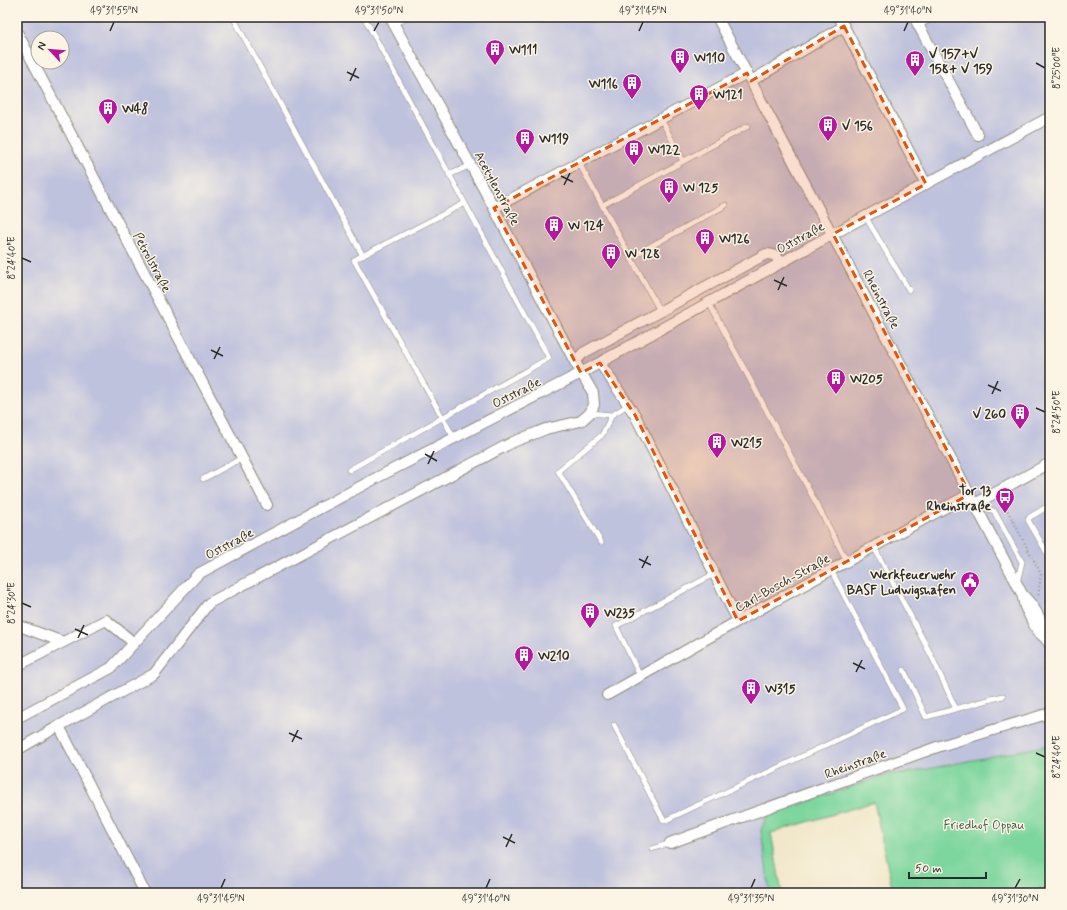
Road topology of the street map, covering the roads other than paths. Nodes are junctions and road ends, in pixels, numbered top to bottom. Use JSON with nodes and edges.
{"nodes":[{"id":1,"x":234,"y":17,"type":"edge"},
{"id":2,"x":364,"y":17,"type":"edge"},
{"id":3,"x":407,"y":17,"type":"edge"},
{"id":4,"x":717,"y":17,"type":"edge"},
{"id":5,"x":839,"y":17,"type":"edge"},
{"id":6,"x":929,"y":17,"type":"edge"},
{"id":7,"x":392,"y":20,"type":"edge"},
{"id":8,"x":916,"y":20,"type":"edge"},
{"id":9,"x":844,"y":26,"type":"junction"},
{"id":10,"x":17,"y":32,"type":"edge"},
{"id":11,"x":749,"y":77,"type":"junction"},
{"id":12,"x":1050,"y":117,"type":"edge"},
{"id":13,"x":661,"y":119,"type":"junction"},
{"id":14,"x":748,"y":126,"type":"dead end"},
{"id":15,"x":978,"y":135,"type":"dead end"},
{"id":16,"x":683,"y":161,"type":"junction"},
{"id":17,"x":579,"y":163,"type":"junction"},
{"id":18,"x":470,"y":165,"type":"junction"},
{"id":19,"x":449,"y":174,"type":"junction"},
{"id":20,"x":926,"y":184,"type":"junction"},
{"id":21,"x":465,"y":203,"type":"junction"},
{"id":22,"x":603,"y":205,"type":"junction"},
{"id":23,"x":726,"y":205,"type":"dead end"},
{"id":24,"x":494,"y":208,"type":"junction"},
{"id":25,"x":865,"y":216,"type":"junction"},
{"id":26,"x":833,"y":234,"type":"junction"},
{"id":27,"x":363,"y":256,"type":"junction"},
{"id":28,"x":631,"y":257,"type":"junction"},
{"id":29,"x":781,"y":263,"type":"junction"},
{"id":30,"x":909,"y":290,"type":"dead end"},
{"id":31,"x":709,"y":303,"type":"junction"},
{"id":32,"x":660,"y":312,"type":"junction"},
{"id":33,"x":575,"y":362,"type":"junction"},
{"id":34,"x":600,"y":363,"type":"junction"},
{"id":35,"x":581,"y":373,"type":"junction"},
{"id":36,"x":628,"y":405,"type":"junction"},
{"id":37,"x":590,"y":413,"type":"junction"},
{"id":38,"x":612,"y":415,"type":"junction"},
{"id":39,"x":442,"y":418,"type":"junction"},
{"id":40,"x":454,"y":438,"type":"junction"},
{"id":41,"x":242,"y":458,"type":"junction"},
{"id":42,"x":1050,"y":463,"type":"edge"},
{"id":43,"x":349,"y":470,"type":"dead end"},
{"id":44,"x":203,"y":479,"type":"dead end"},
{"id":45,"x":970,"y":494,"type":"junction"},
{"id":46,"x":975,"y":504,"type":"junction"},
{"id":47,"x":267,"y":505,"type":"dead end"},
{"id":48,"x":1050,"y":505,"type":"edge"},
{"id":49,"x":601,"y":542,"type":"dead end"},
{"id":50,"x":874,"y":547,"type":"junction"},
{"id":51,"x":1050,"y":558,"type":"edge"},
{"id":52,"x":847,"y":561,"type":"junction"},
{"id":53,"x":831,"y":570,"type":"junction"},
{"id":54,"x":714,"y":574,"type":"junction"},
{"id":55,"x":1017,"y":584,"type":"junction"},
{"id":56,"x":738,"y":621,"type":"junction"},
{"id":57,"x":17,"y":625,"type":"edge"},
{"id":58,"x":1048,"y":641,"type":"edge"},
{"id":59,"x":63,"y":642,"type":"junction"},
{"id":60,"x":134,"y":643,"type":"junction"},
{"id":61,"x":17,"y":666,"type":"edge"},
{"id":62,"x":904,"y":670,"type":"dead end"},
{"id":63,"x":640,"y":676,"type":"junction"},
{"id":64,"x":607,"y":695,"type":"dead end"},
{"id":65,"x":1004,"y":696,"type":"dead end"},
{"id":66,"x":956,"y":709,"type":"junction"},
{"id":67,"x":1050,"y":713,"type":"edge"},
{"id":68,"x":17,"y":718,"type":"edge"},
{"id":69,"x":614,"y":725,"type":"dead end"},
{"id":70,"x":59,"y":726,"type":"junction"},
{"id":71,"x":17,"y":750,"type":"edge"},
{"id":72,"x":670,"y":843,"type":"joint"},
{"id":73,"x":652,"y":849,"type":"dead end"},
{"id":74,"x":145,"y":893,"type":"edge"}],
"edges":[{"from":1,"to":27,"type":"lane"},
{"from":2,"to":19,"type":"lane"},
{"from":3,"to":7,"type":"lane"},
{"from":4,"to":11,"type":"street","name":"Rheinstraße"},
{"from":5,"to":9,"type":"street"},
{"from":6,"to":8,"type":"street"},
{"from":7,"to":18,"type":"street","name":"Acetylenstraße"},
{"from":8,"to":15,"type":"street"},
{"from":9,"to":11,"type":"street"},
{"from":9,"to":20,"type":"street"},
{"from":10,"to":41,"type":"street","name":"Petrolstraße"},
{"from":11,"to":13,"type":"street"},
{"from":11,"to":26,"type":"street","name":"Rheinstraße"},
{"from":12,"to":20,"type":"street","name":"Oststraße"},
{"from":13,"to":16,"type":"lane"},
{"from":13,"to":17,"type":"street"},
{"from":14,"to":16,"type":"lane"},
{"from":16,"to":22,"type":"lane"},
{"from":17,"to":22,"type":"lane"},
{"from":17,"to":24,"type":"street"},
{"from":18,"to":19,"type":"lane"},
{"from":18,"to":24,"type":"street","name":"Acetylenstraße"},
{"from":19,"to":21,"type":"lane"},
{"from":20,"to":25,"type":"street","name":"Oststraße"},
{"from":21,"to":27,"type":"lane"},
{"from":21,"to":39,"type":"lane"},
{"from":22,"to":28,"type":"lane"},
{"from":23,"to":28,"type":"lane"},
{"from":24,"to":33,"type":"street","name":"Acetylenstraße"},
{"from":25,"to":26,"type":"street","name":"Oststraße"},
{"from":25,"to":30,"type":"lane"},
{"from":26,"to":29,"type":"street","name":"Oststraße"},
{"from":26,"to":45,"type":"street","name":"Rheinstraße"},
{"from":27,"to":39,"type":"lane"},
{"from":28,"to":32,"type":"lane"},
{"from":29,"to":31,"type":"street","name":"Oststraße"},
{"from":29,"to":32,"type":"street"},
{"from":31,"to":34,"type":"street","name":"Oststraße"},
{"from":31,"to":52,"type":"lane"},
{"from":32,"to":33,"type":"street"},
{"from":33,"to":35,"type":"street","name":"Acetylenstraße"},
{"from":34,"to":35,"type":"street","name":"Oststraße"},
{"from":34,"to":36,"type":"street"},
{"from":35,"to":37,"type":"street","name":"Acetylenstraße"},
{"from":35,"to":40,"type":"street","name":"Oststraße"},
{"from":36,"to":38,"type":"lane"},
{"from":36,"to":54,"type":"street"},
{"from":37,"to":38,"type":"lane"},
{"from":37,"to":70,"type":"street"},
{"from":38,"to":49,"type":"lane"},
{"from":39,"to":40,"type":"lane"},
{"from":39,"to":43,"type":"lane"},
{"from":40,"to":60,"type":"street","name":"Oststraße"},
{"from":41,"to":44,"type":"lane"},
{"from":41,"to":47,"type":"street","name":"Petrolstraße"},
{"from":42,"to":46,"type":"street"},
{"from":45,"to":46,"type":"street","name":"Rheinstraße"},
{"from":45,"to":50,"type":"street","name":"Carl-Bosch-Straße"},
{"from":46,"to":55,"type":"street","name":"Rheinstraße"},
{"from":46,"to":55,"type":"lane"},
{"from":48,"to":51,"type":"lane"},
{"from":50,"to":52,"type":"street","name":"Carl-Bosch-Straße"},
{"from":50,"to":66,"type":"lane"},
{"from":52,"to":53,"type":"street","name":"Carl-Bosch-Straße"},
{"from":53,"to":56,"type":"street","name":"Carl-Bosch-Straße"},
{"from":53,"to":69,"type":"lane"},
{"from":54,"to":56,"type":"street"},
{"from":54,"to":63,"type":"lane"},
{"from":55,"to":58,"type":"street","name":"Rheinstraße"},
{"from":56,"to":63,"type":"street","name":"Carl-Bosch-Straße"},
{"from":57,"to":59,"type":"street"},
{"from":59,"to":60,"type":"street"},
{"from":59,"to":61,"type":"street"},
{"from":60,"to":68,"type":"street","name":"Oststraße"},
{"from":62,"to":66,"type":"lane"},
{"from":63,"to":64,"type":"street","name":"Carl-Bosch-Straße"},
{"from":65,"to":66,"type":"lane"},
{"from":67,"to":72,"type":"street","name":"Rheinstraße"},
{"from":70,"to":71,"type":"street"},
{"from":70,"to":74,"type":"street"},
{"from":72,"to":73,"type":"lane"}]}
